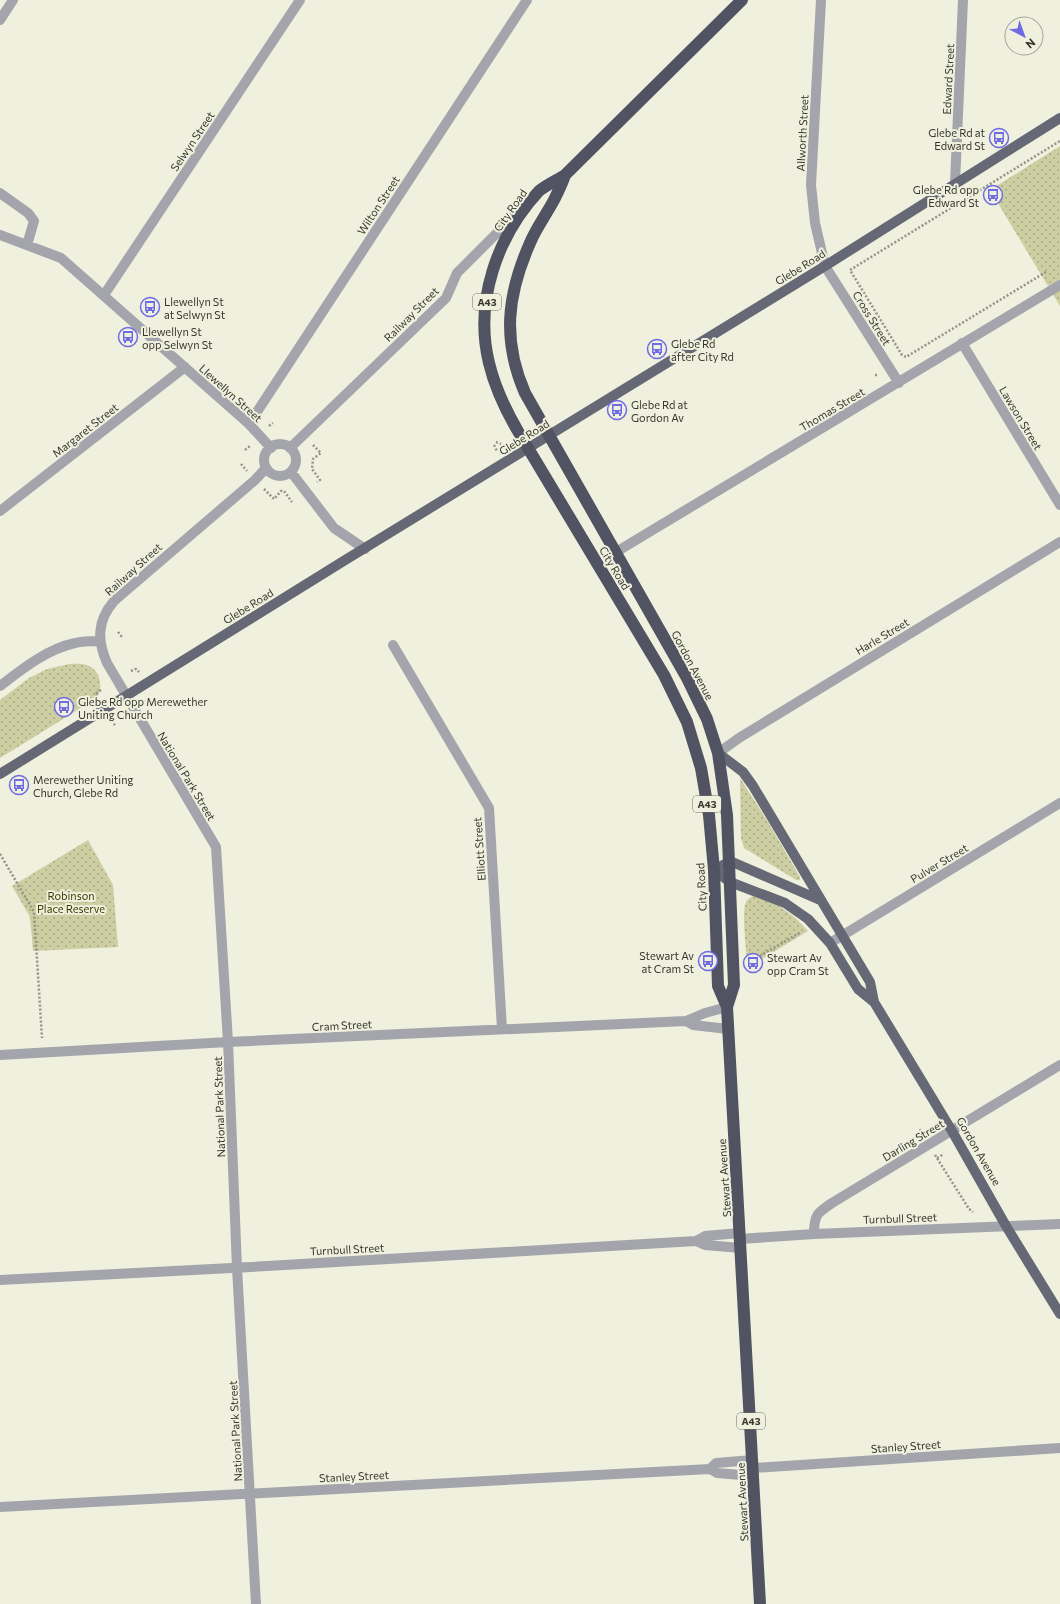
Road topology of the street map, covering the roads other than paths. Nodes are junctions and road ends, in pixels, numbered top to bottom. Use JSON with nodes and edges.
{"nodes":[{"id":1,"x":13,"y":0,"type":"edge"},
{"id":2,"x":300,"y":0,"type":"edge"},
{"id":3,"x":527,"y":0,"type":"edge"},
{"id":4,"x":742,"y":0,"type":"edge"},
{"id":5,"x":821,"y":0,"type":"edge"},
{"id":6,"x":963,"y":0,"type":"edge"},
{"id":7,"x":0,"y":20,"type":"edge"},
{"id":8,"x":1060,"y":118,"type":"edge"},
{"id":9,"x":565,"y":175,"type":"junction"},
{"id":10,"x":955,"y":183,"type":"junction"},
{"id":11,"x":540,"y":190,"type":"junction"},
{"id":12,"x":0,"y":193,"type":"edge"},
{"id":13,"x":0,"y":235,"type":"edge"},
{"id":14,"x":27,"y":245,"type":"junction"},
{"id":15,"x":825,"y":266,"type":"junction"},
{"id":16,"x":1060,"y":285,"type":"edge"},
{"id":17,"x":104,"y":295,"type":"junction"},
{"id":18,"x":962,"y":343,"type":"junction"},
{"id":19,"x":185,"y":367,"type":"junction"},
{"id":20,"x":899,"y":383,"type":"junction"},
{"id":21,"x":249,"y":424,"type":"junction"},
{"id":22,"x":549,"y":436,"type":"junction"},
{"id":23,"x":271,"y":448,"type":"junction"},
{"id":24,"x":290,"y":448,"type":"junction"},
{"id":25,"x":528,"y":448,"type":"junction"},
{"id":26,"x":266,"y":468,"type":"junction"},
{"id":27,"x":291,"y":472,"type":"junction"},
{"id":28,"x":1060,"y":505,"type":"edge"},
{"id":29,"x":0,"y":511,"type":"edge"},
{"id":30,"x":1060,"y":542,"type":"edge"},
{"id":31,"x":365,"y":549,"type":"junction"},
{"id":32,"x":616,"y":552,"type":"junction"},
{"id":33,"x":99,"y":641,"type":"junction"},
{"id":34,"x":393,"y":645,"type":"dead end"},
{"id":35,"x":0,"y":686,"type":"edge"},
{"id":36,"x":127,"y":696,"type":"junction"},
{"id":37,"x":718,"y":753,"type":"junction"},
{"id":38,"x":0,"y":774,"type":"edge"},
{"id":39,"x":1060,"y":803,"type":"edge"},
{"id":40,"x":730,"y":860,"type":"junction"},
{"id":41,"x":714,"y":870,"type":"junction"},
{"id":42,"x":730,"y":882,"type":"junction"},
{"id":43,"x":820,"y":900,"type":"junction"},
{"id":44,"x":842,"y":936,"type":"junction"},
{"id":45,"x":830,"y":944,"type":"junction"},
{"id":46,"x":874,"y":1002,"type":"junction"},
{"id":47,"x":727,"y":1007,"type":"junction"},
{"id":48,"x":686,"y":1021,"type":"junction"},
{"id":49,"x":502,"y":1029,"type":"junction"},
{"id":50,"x":728,"y":1029,"type":"junction"},
{"id":51,"x":228,"y":1042,"type":"junction"},
{"id":52,"x":0,"y":1055,"type":"edge"},
{"id":53,"x":1060,"y":1066,"type":"edge"},
{"id":54,"x":952,"y":1131,"type":"junction"},
{"id":55,"x":1060,"y":1224,"type":"edge"},
{"id":56,"x":1006,"y":1226,"type":"junction"},
{"id":57,"x":814,"y":1234,"type":"junction"},
{"id":58,"x":740,"y":1240,"type":"junction"},
{"id":59,"x":696,"y":1241,"type":"junction"},
{"id":60,"x":237,"y":1268,"type":"junction"},
{"id":61,"x":0,"y":1280,"type":"edge"},
{"id":62,"x":1060,"y":1314,"type":"edge"},
{"id":63,"x":1060,"y":1448,"type":"edge"},
{"id":64,"x":753,"y":1468,"type":"junction"},
{"id":65,"x":710,"y":1469,"type":"junction"},
{"id":66,"x":250,"y":1493,"type":"junction"},
{"id":67,"x":0,"y":1507,"type":"edge"},
{"id":68,"x":256,"y":1604,"type":"edge"},
{"id":69,"x":760,"y":1604,"type":"edge"}],
"edges":[{"from":1,"to":7,"type":"street"},
{"from":2,"to":17,"type":"street","name":"Selwyn Street"},
{"from":3,"to":21,"type":"street","name":"Wilton Street"},
{"from":4,"to":9,"type":"highway","name":"City Road","number":"A43"},
{"from":5,"to":15,"type":"street","name":"Allworth Street"},
{"from":6,"to":10,"type":"street","name":"Edward Street"},
{"from":8,"to":10,"type":"main road","name":"Glebe Road"},
{"from":9,"to":11,"type":"highway","name":"City Road","number":"A43"},
{"from":9,"to":22,"type":"highway","name":"City Road","number":"A43"},
{"from":10,"to":15,"type":"main road","name":"Glebe Road"},
{"from":11,"to":24,"type":"street","name":"Railway Street"},
{"from":11,"to":25,"type":"highway","name":"City Road","number":"A43"},
{"from":12,"to":14,"type":"street"},
{"from":13,"to":14,"type":"street","name":"Llewellyn Street"},
{"from":14,"to":17,"type":"street","name":"Llewellyn Street"},
{"from":15,"to":20,"type":"street","name":"Cross Street"},
{"from":15,"to":22,"type":"main road","name":"Glebe Road"},
{"from":16,"to":18,"type":"street","name":"Thomas Street"},
{"from":17,"to":19,"type":"street","name":"Llewellyn Street"},
{"from":18,"to":20,"type":"street","name":"Thomas Street"},
{"from":18,"to":28,"type":"street","name":"Lawson Street"},
{"from":19,"to":21,"type":"street","name":"Llewellyn Street"},
{"from":19,"to":29,"type":"street","name":"Margaret Street"},
{"from":20,"to":32,"type":"street","name":"Thomas Street"},
{"from":21,"to":23,"type":"street","name":"Llewellyn Street"},
{"from":22,"to":25,"type":"main road","name":"Glebe Road"},
{"from":22,"to":32,"type":"highway","name":"Gordon Avenue","number":"A43"},
{"from":23,"to":24,"type":"street"},
{"from":23,"to":26,"type":"street"},
{"from":24,"to":27,"type":"street"},
{"from":25,"to":31,"type":"main road","name":"Glebe Road"},
{"from":25,"to":41,"type":"highway","name":"City Road","number":"A43"},
{"from":26,"to":27,"type":"street"},
{"from":26,"to":33,"type":"street","name":"Railway Street"},
{"from":27,"to":31,"type":"street"},
{"from":30,"to":37,"type":"street","name":"Harle Street"},
{"from":31,"to":36,"type":"main road","name":"Glebe Road"},
{"from":32,"to":37,"type":"highway","name":"Gordon Avenue","number":"A43"},
{"from":33,"to":35,"type":"street"},
{"from":33,"to":36,"type":"street","name":"National Park Street"},
{"from":34,"to":49,"type":"street","name":"Elliott Street"},
{"from":36,"to":38,"type":"main road","name":"Glebe Road"},
{"from":36,"to":51,"type":"street","name":"National Park Street"},
{"from":37,"to":40,"type":"highway","name":"Stewart Avenue","number":"A43"},
{"from":37,"to":43,"type":"main road","name":"Gordon Avenue"},
{"from":39,"to":44,"type":"street","name":"Pulver Street"},
{"from":40,"to":41,"type":"main road"},
{"from":40,"to":42,"type":"highway","name":"Stewart Avenue","number":"A43"},
{"from":40,"to":43,"type":"main road"},
{"from":41,"to":42,"type":"main road","name":"Gordon Avenue"},
{"from":41,"to":47,"type":"highway","name":"City Road","number":"A43"},
{"from":42,"to":45,"type":"main road","name":"Gordon Avenue"},
{"from":42,"to":47,"type":"highway","name":"Stewart Avenue","number":"A43"},
{"from":43,"to":44,"type":"main road","name":"Gordon Avenue"},
{"from":44,"to":45,"type":"street","name":"Pulver Street"},
{"from":44,"to":46,"type":"main road","name":"Gordon Avenue"},
{"from":45,"to":46,"type":"main road","name":"Gordon Avenue"},
{"from":46,"to":54,"type":"main road","name":"Gordon Avenue"},
{"from":47,"to":48,"type":"street","name":"Cram Street"},
{"from":47,"to":50,"type":"highway","name":"Stewart Avenue","number":"A43"},
{"from":48,"to":49,"type":"street","name":"Cram Street"},
{"from":48,"to":50,"type":"street","name":"Cram Street"},
{"from":49,"to":51,"type":"street","name":"Cram Street"},
{"from":50,"to":58,"type":"highway","name":"Stewart Avenue","number":"A43"},
{"from":51,"to":52,"type":"street","name":"Cram Street"},
{"from":51,"to":60,"type":"street","name":"National Park Street"},
{"from":53,"to":54,"type":"street","name":"Darling Street"},
{"from":54,"to":56,"type":"main road","name":"Gordon Avenue"},
{"from":54,"to":57,"type":"street","name":"Darling Street"},
{"from":55,"to":56,"type":"street","name":"Turnbull Street"},
{"from":56,"to":57,"type":"street","name":"Turnbull Street"},
{"from":56,"to":62,"type":"main road","name":"Gordon Avenue"},
{"from":57,"to":58,"type":"street","name":"Turnbull Street"},
{"from":58,"to":59,"type":"street","name":"Turnbull Street"},
{"from":58,"to":59,"type":"street","name":"Turnbull Street"},
{"from":58,"to":64,"type":"highway","name":"Stewart Avenue","number":"A43"},
{"from":59,"to":60,"type":"street","name":"Turnbull Street"},
{"from":60,"to":61,"type":"street","name":"Turnbull Street"},
{"from":60,"to":66,"type":"street","name":"National Park Street"},
{"from":63,"to":64,"type":"street","name":"Stanley Street"},
{"from":64,"to":65,"type":"street","name":"Stanley Street"},
{"from":64,"to":65,"type":"street","name":"Stanley Street"},
{"from":64,"to":69,"type":"highway","name":"Stewart Avenue","number":"A43"},
{"from":65,"to":66,"type":"street","name":"Stanley Street"},
{"from":66,"to":67,"type":"street","name":"Stanley Street"},
{"from":66,"to":68,"type":"street","name":"National Park Street"}]}
